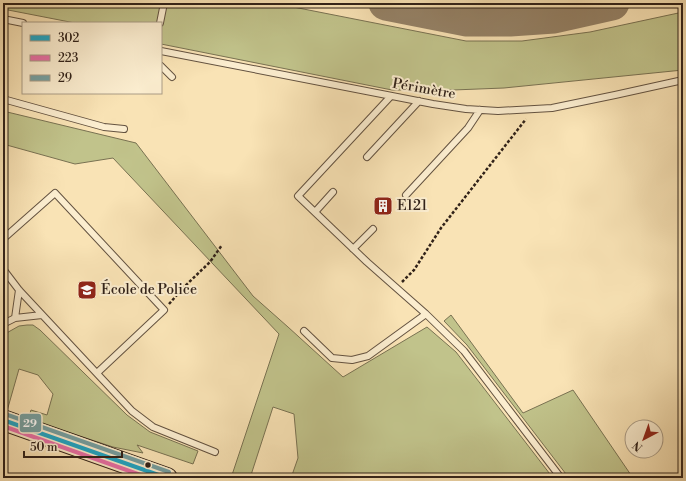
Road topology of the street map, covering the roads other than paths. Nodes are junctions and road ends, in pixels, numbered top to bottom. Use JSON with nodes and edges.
{"nodes":[{"id":1,"x":164,"y":3,"type":"edge"},
{"id":2,"x":3,"y":19,"type":"edge"},
{"id":3,"x":160,"y":22,"type":"edge"},
{"id":4,"x":22,"y":23,"type":"edge"},
{"id":5,"x":162,"y":51,"type":"edge"},
{"id":6,"x":162,"y":67,"type":"edge"},
{"id":7,"x":172,"y":77,"type":"dead end"},
{"id":8,"x":683,"y":80,"type":"edge"},
{"id":9,"x":391,"y":96,"type":"junction"},
{"id":10,"x":3,"y":99,"type":"edge"},
{"id":11,"x":419,"y":101,"type":"junction"},
{"id":12,"x":480,"y":110,"type":"junction"},
{"id":13,"x":124,"y":129,"type":"dead end"},
{"id":14,"x":367,"y":157,"type":"dead end"},
{"id":15,"x":333,"y":192,"type":"dead end"},
{"id":16,"x":406,"y":195,"type":"dead end"},
{"id":17,"x":315,"y":212,"type":"junction"},
{"id":18,"x":373,"y":229,"type":"dead end"},
{"id":19,"x":3,"y":239,"type":"edge"},
{"id":20,"x":353,"y":249,"type":"junction"},
{"id":21,"x":3,"y":269,"type":"edge"},
{"id":22,"x":19,"y":290,"type":"junction"},
{"id":23,"x":426,"y":314,"type":"junction"},
{"id":24,"x":42,"y":315,"type":"junction"},
{"id":25,"x":15,"y":318,"type":"junction"},
{"id":26,"x":3,"y":324,"type":"edge"},
{"id":27,"x":304,"y":331,"type":"dead end"},
{"id":28,"x":97,"y":373,"type":"junction"},
{"id":29,"x":4,"y":420,"type":"edge"},
{"id":30,"x":215,"y":452,"type":"dead end"},
{"id":31,"x":140,"y":478,"type":"edge"},
{"id":32,"x":167,"y":478,"type":"edge"},
{"id":33,"x":561,"y":478,"type":"edge"}],
"edges":[{"from":1,"to":3,"type":"lane"},
{"from":2,"to":4,"type":"lane"},
{"from":5,"to":9,"type":"lane","name":"Périmètre"},
{"from":6,"to":7,"type":"lane"},
{"from":8,"to":12,"type":"lane","name":"Périmètre"},
{"from":9,"to":11,"type":"lane","name":"Périmètre"},
{"from":9,"to":17,"type":"lane"},
{"from":10,"to":13,"type":"lane"},
{"from":11,"to":12,"type":"lane","name":"Périmètre"},
{"from":11,"to":14,"type":"lane"},
{"from":12,"to":16,"type":"lane"},
{"from":15,"to":17,"type":"lane"},
{"from":17,"to":20,"type":"lane"},
{"from":18,"to":20,"type":"lane"},
{"from":19,"to":28,"type":"lane"},
{"from":20,"to":23,"type":"lane"},
{"from":21,"to":22,"type":"lane"},
{"from":22,"to":24,"type":"lane"},
{"from":22,"to":25,"type":"lane"},
{"from":23,"to":27,"type":"lane"},
{"from":23,"to":33,"type":"lane"},
{"from":24,"to":25,"type":"lane"},
{"from":24,"to":28,"type":"lane"},
{"from":25,"to":26,"type":"lane"},
{"from":28,"to":30,"type":"lane"},
{"from":29,"to":31,"type":"main road"},
{"from":29,"to":32,"type":"main road"}]}
